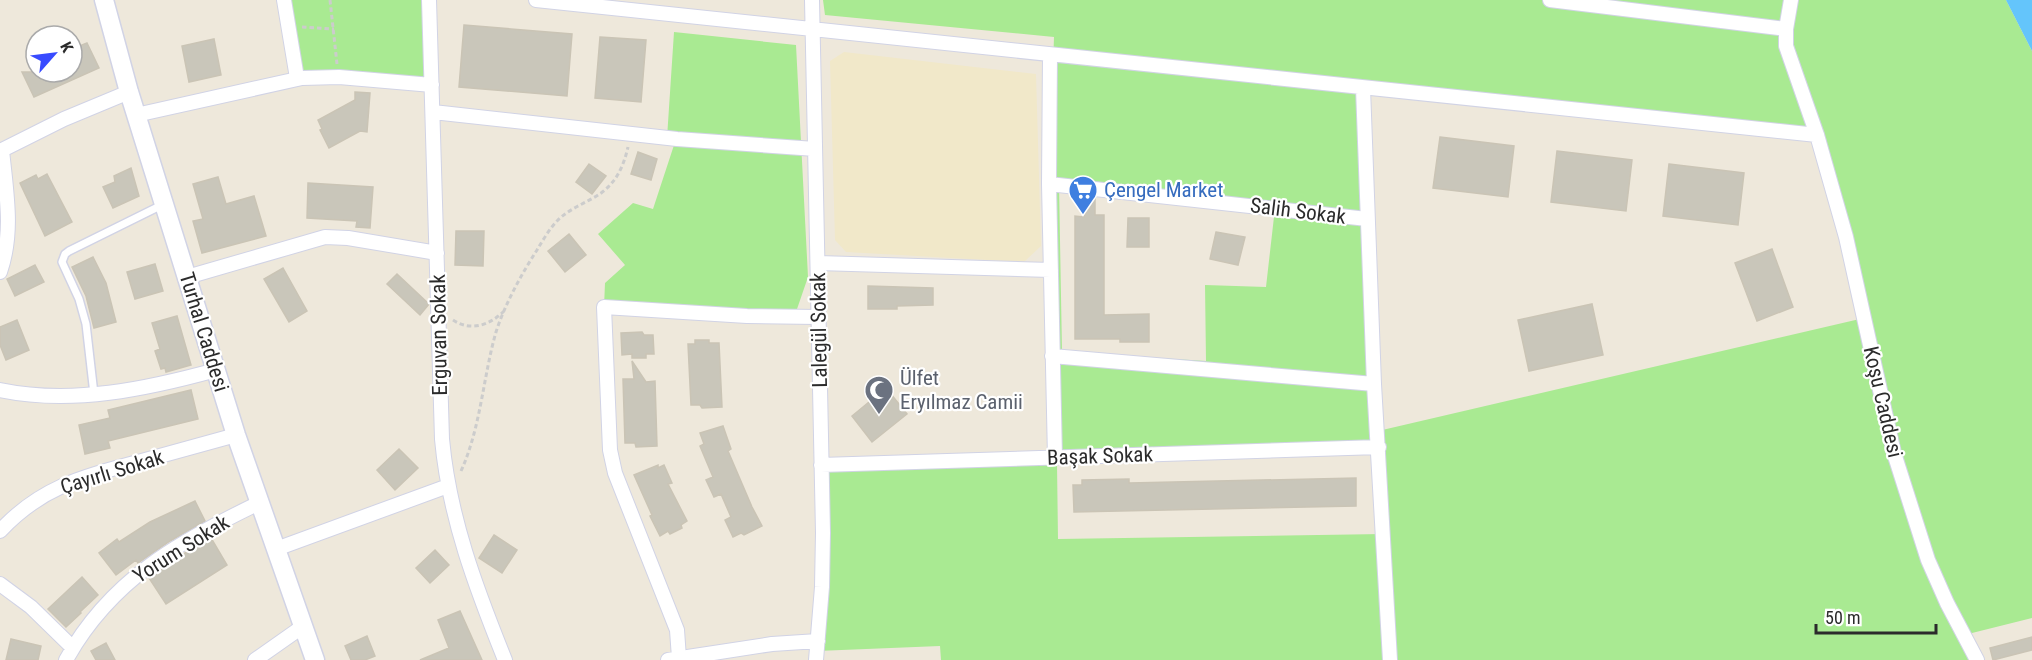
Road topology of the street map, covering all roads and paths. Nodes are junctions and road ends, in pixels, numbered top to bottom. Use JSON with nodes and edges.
{"nodes":[{"id":1,"x":104,"y":0,"type":"edge"},
{"id":2,"x":284,"y":0,"type":"edge"},
{"id":3,"x":330,"y":0,"type":"edge"},
{"id":4,"x":429,"y":0,"type":"edge"},
{"id":5,"x":536,"y":0,"type":"edge"},
{"id":6,"x":812,"y":0,"type":"edge"},
{"id":7,"x":1550,"y":0,"type":"edge"},
{"id":8,"x":1791,"y":0,"type":"edge"},
{"id":9,"x":288,"y":26,"type":"junction"},
{"id":10,"x":334,"y":29,"type":"junction"},
{"id":11,"x":812,"y":29,"type":"junction"},
{"id":12,"x":1786,"y":29,"type":"junction"},
{"id":13,"x":1050,"y":54,"type":"junction"},
{"id":14,"x":339,"y":77,"type":"junction"},
{"id":15,"x":297,"y":78,"type":"junction"},
{"id":16,"x":432,"y":85,"type":"junction"},
{"id":17,"x":1363,"y":87,"type":"junction"},
{"id":18,"x":129,"y":92,"type":"junction"},
{"id":19,"x":433,"y":112,"type":"junction"},
{"id":20,"x":136,"y":115,"type":"junction"},
{"id":21,"x":631,"y":134,"type":"junction"},
{"id":22,"x":1817,"y":135,"type":"junction"},
{"id":23,"x":815,"y":149,"type":"junction"},
{"id":24,"x":1,"y":150,"type":"edge"},
{"id":25,"x":1049,"y":184,"type":"junction"},
{"id":26,"x":164,"y":204,"type":"junction"},
{"id":27,"x":1367,"y":219,"type":"junction"},
{"id":28,"x":437,"y":253,"type":"junction"},
{"id":29,"x":818,"y":263,"type":"junction"},
{"id":30,"x":1051,"y":270,"type":"junction"},
{"id":31,"x":0,"y":272,"type":"edge"},
{"id":32,"x":187,"y":276,"type":"junction"},
{"id":33,"x":439,"y":305,"type":"junction"},
{"id":34,"x":505,"y":310,"type":"junction"},
{"id":35,"x":818,"y":317,"type":"junction"},
{"id":36,"x":1052,"y":356,"type":"junction"},
{"id":37,"x":216,"y":370,"type":"junction"},
{"id":38,"x":1374,"y":384,"type":"junction"},
{"id":39,"x":0,"y":390,"type":"edge"},
{"id":40,"x":94,"y":394,"type":"junction"},
{"id":41,"x":236,"y":435,"type":"junction"},
{"id":42,"x":1379,"y":447,"type":"junction"},
{"id":43,"x":1055,"y":457,"type":"junction"},
{"id":44,"x":821,"y":465,"type":"junction"},
{"id":45,"x":448,"y":486,"type":"junction"},
{"id":46,"x":259,"y":503,"type":"junction"},
{"id":47,"x":0,"y":531,"type":"edge"},
{"id":48,"x":276,"y":549,"type":"junction"},
{"id":49,"x":0,"y":584,"type":"edge"},
{"id":50,"x":303,"y":627,"type":"junction"},
{"id":51,"x":818,"y":641,"type":"junction"},
{"id":52,"x":69,"y":654,"type":"edge"},
{"id":53,"x":674,"y":659,"type":"edge"},
{"id":54,"x":255,"y":660,"type":"edge"},
{"id":55,"x":315,"y":660,"type":"edge"},
{"id":56,"x":505,"y":660,"type":"edge"},
{"id":57,"x":816,"y":660,"type":"edge"},
{"id":58,"x":1390,"y":660,"type":"edge"},
{"id":59,"x":1977,"y":660,"type":"edge"}],
"edges":[{"from":1,"to":18,"type":"street","name":"Turhal Caddesi"},
{"from":2,"to":9,"type":"street"},
{"from":3,"to":10,"type":"path"},
{"from":4,"to":16,"type":"street","name":"Erguvan Sokak"},
{"from":5,"to":11,"type":"street"},
{"from":6,"to":11,"type":"street","name":"Lalegül Sokak"},
{"from":7,"to":12,"type":"street"},
{"from":8,"to":12,"type":"street","name":"Koşu Caddesi"},
{"from":9,"to":10,"type":"path"},
{"from":9,"to":15,"type":"street"},
{"from":10,"to":14,"type":"path"},
{"from":11,"to":13,"type":"street"},
{"from":11,"to":23,"type":"street","name":"Lalegül Sokak"},
{"from":12,"to":22,"type":"street","name":"Koşu Caddesi"},
{"from":13,"to":17,"type":"street"},
{"from":13,"to":25,"type":"street"},
{"from":14,"to":15,"type":"street"},
{"from":14,"to":16,"type":"street"},
{"from":15,"to":20,"type":"street"},
{"from":16,"to":19,"type":"street","name":"Erguvan Sokak"},
{"from":17,"to":22,"type":"street"},
{"from":17,"to":27,"type":"street"},
{"from":18,"to":20,"type":"street","name":"Turhal Caddesi"},
{"from":18,"to":24,"type":"street"},
{"from":19,"to":21,"type":"street"},
{"from":19,"to":28,"type":"street","name":"Erguvan Sokak"},
{"from":20,"to":26,"type":"street","name":"Turhal Caddesi"},
{"from":21,"to":23,"type":"street"},
{"from":21,"to":34,"type":"path"},
{"from":22,"to":59,"type":"street","name":"Koşu Caddesi"},
{"from":23,"to":29,"type":"street","name":"Lalegül Sokak"},
{"from":24,"to":31,"type":"street"},
{"from":25,"to":27,"type":"street","name":"Salih Sokak"},
{"from":25,"to":30,"type":"street"},
{"from":26,"to":32,"type":"street","name":"Turhal Caddesi"},
{"from":26,"to":40,"type":"lane"},
{"from":27,"to":38,"type":"street"},
{"from":28,"to":32,"type":"street"},
{"from":28,"to":33,"type":"street","name":"Erguvan Sokak"},
{"from":29,"to":30,"type":"street"},
{"from":29,"to":35,"type":"street","name":"Lalegül Sokak"},
{"from":30,"to":36,"type":"street"},
{"from":32,"to":37,"type":"street","name":"Turhal Caddesi"},
{"from":33,"to":34,"type":"path"},
{"from":33,"to":45,"type":"street","name":"Erguvan Sokak"},
{"from":34,"to":45,"type":"path"},
{"from":35,"to":44,"type":"street","name":"Lalegül Sokak"},
{"from":35,"to":53,"type":"street"},
{"from":36,"to":38,"type":"street"},
{"from":36,"to":43,"type":"street"},
{"from":37,"to":40,"type":"street"},
{"from":37,"to":41,"type":"street","name":"Turhal Caddesi"},
{"from":38,"to":42,"type":"street"},
{"from":39,"to":40,"type":"street"},
{"from":41,"to":46,"type":"street","name":"Turhal Caddesi"},
{"from":41,"to":47,"type":"street","name":"Çayırlı Sokak"},
{"from":42,"to":43,"type":"street","name":"Başak Sokak"},
{"from":42,"to":58,"type":"street"},
{"from":43,"to":44,"type":"street","name":"Başak Sokak"},
{"from":44,"to":51,"type":"street","name":"Lalegül Sokak"},
{"from":45,"to":48,"type":"street"},
{"from":45,"to":56,"type":"street","name":"Erguvan Sokak"},
{"from":46,"to":48,"type":"street","name":"Turhal Caddesi"},
{"from":46,"to":52,"type":"street","name":"Yorum Sokak"},
{"from":48,"to":50,"type":"street","name":"Turhal Caddesi"},
{"from":49,"to":52,"type":"street"},
{"from":50,"to":54,"type":"street"},
{"from":50,"to":55,"type":"street","name":"Turhal Caddesi"},
{"from":51,"to":53,"type":"street"},
{"from":51,"to":57,"type":"street","name":"Lalegül Sokak"}]}
